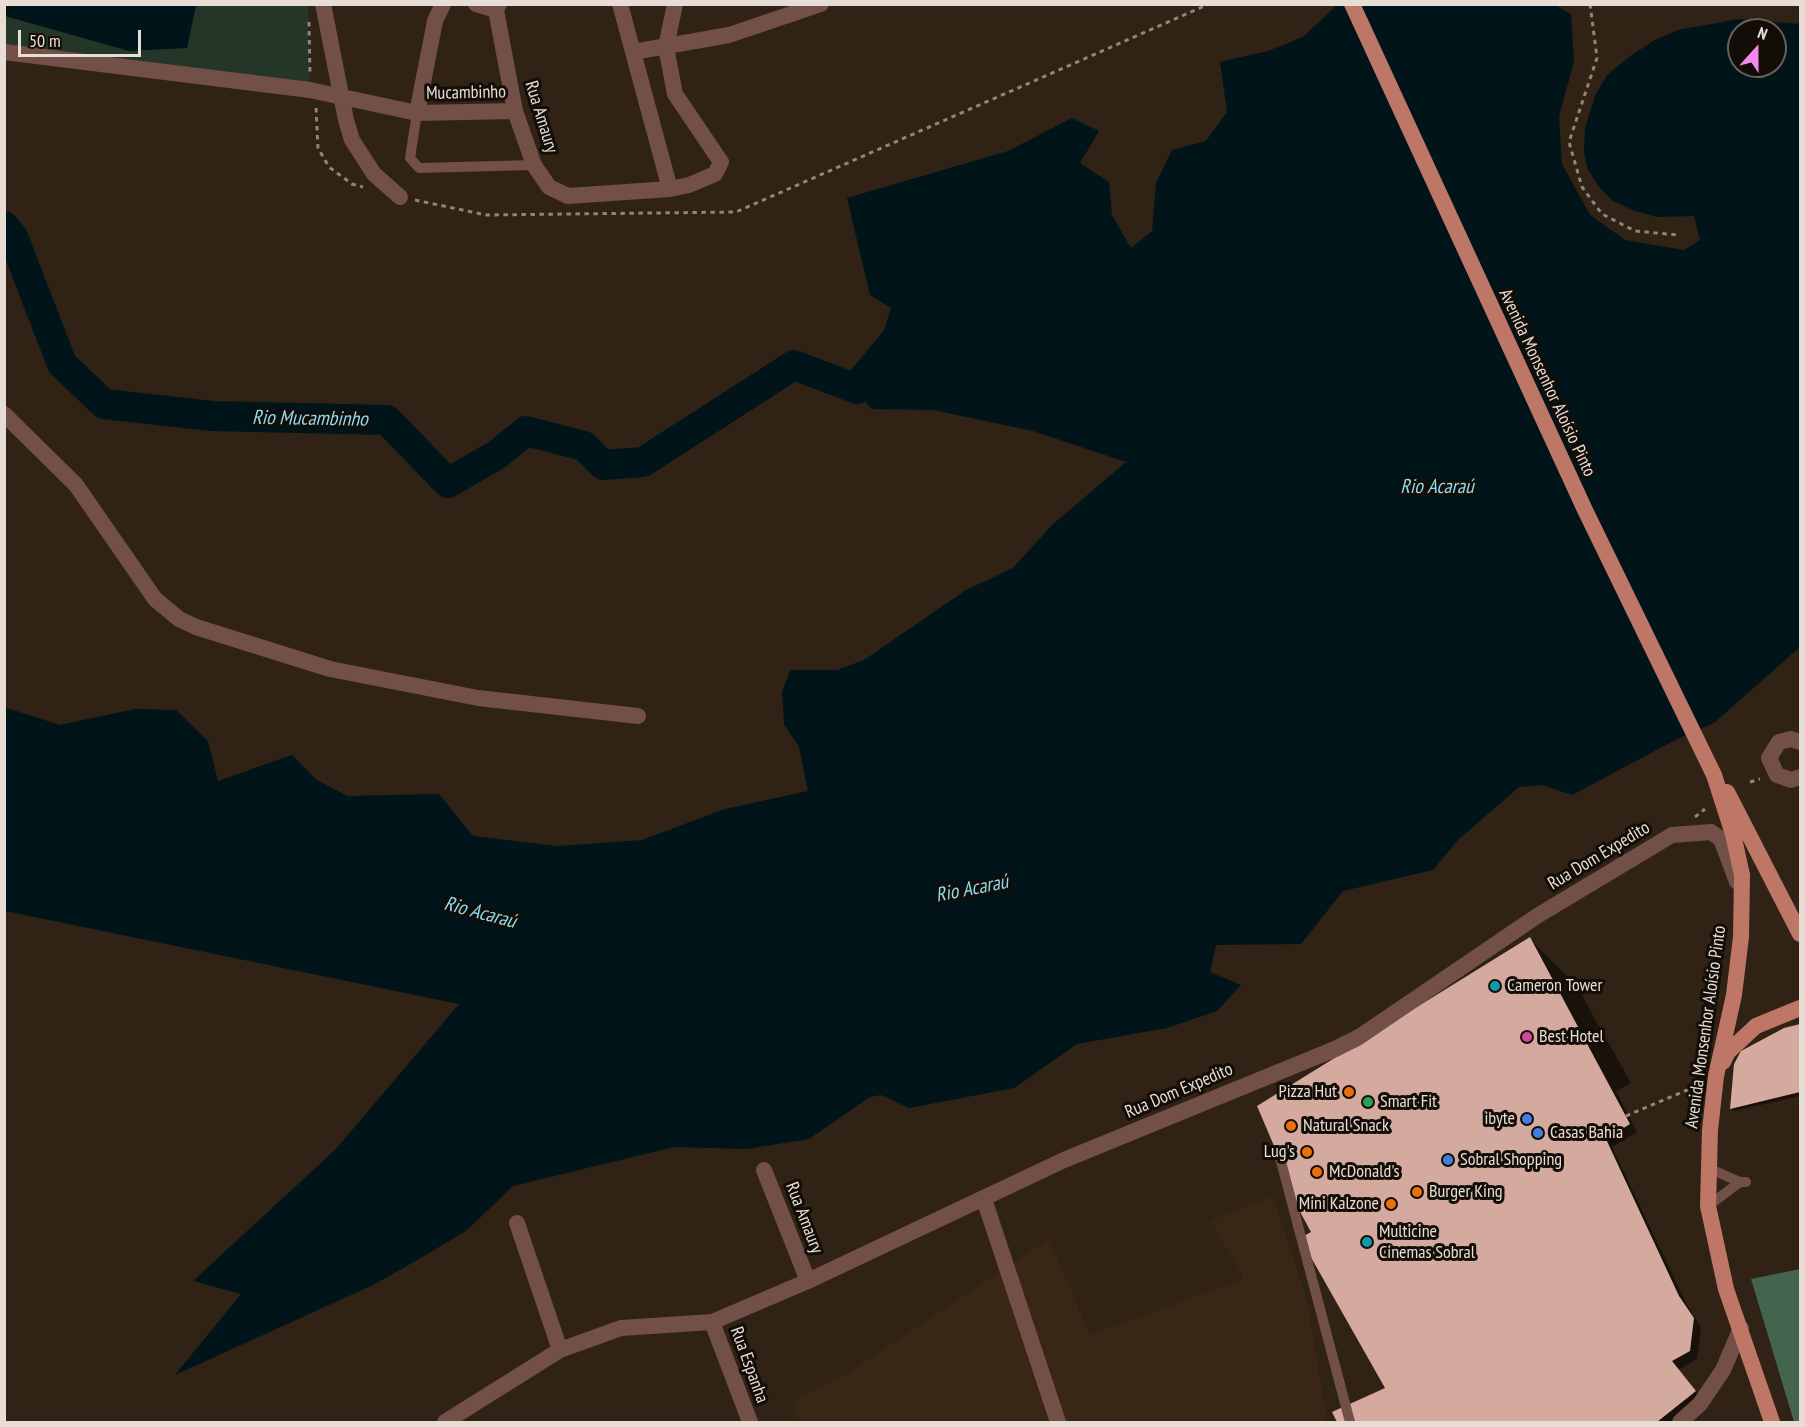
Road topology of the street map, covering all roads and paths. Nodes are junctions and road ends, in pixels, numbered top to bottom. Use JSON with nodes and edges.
{"nodes":[{"id":1,"x":323,"y":4,"type":"edge"},
{"id":2,"x":443,"y":4,"type":"edge"},
{"id":3,"x":476,"y":4,"type":"edge"},
{"id":4,"x":620,"y":4,"type":"edge"},
{"id":5,"x":675,"y":4,"type":"edge"},
{"id":6,"x":821,"y":4,"type":"edge"},
{"id":7,"x":1209,"y":4,"type":"edge"},
{"id":8,"x":1352,"y":4,"type":"edge"},
{"id":9,"x":1590,"y":4,"type":"edge"},
{"id":10,"x":497,"y":7,"type":"edge"},
{"id":11,"x":666,"y":47,"type":"junction"},
{"id":12,"x":4,"y":52,"type":"edge"},
{"id":13,"x":633,"y":52,"type":"junction"},
{"id":14,"x":342,"y":96,"type":"junction"},
{"id":15,"x":515,"y":111,"type":"junction"},
{"id":16,"x":417,"y":113,"type":"junction"},
{"id":17,"x":534,"y":165,"type":"junction"},
{"id":18,"x":670,"y":189,"type":"junction"},
{"id":19,"x":400,"y":197,"type":"joint"},
{"id":20,"x":1678,"y":235,"type":"dead end"},
{"id":21,"x":4,"y":414,"type":"edge"},
{"id":22,"x":638,"y":716,"type":"dead end"},
{"id":23,"x":1800,"y":742,"type":"edge"},
{"id":24,"x":1714,"y":775,"type":"junction"},
{"id":25,"x":1800,"y":777,"type":"edge"},
{"id":26,"x":1742,"y":901,"type":"junction"},
{"id":27,"x":1800,"y":934,"type":"edge"},
{"id":28,"x":1800,"y":1008,"type":"edge"},
{"id":29,"x":1716,"y":1076,"type":"junction"},
{"id":30,"x":1626,"y":1116,"type":"dead end"},
{"id":31,"x":1279,"y":1154,"type":"dead end"},
{"id":32,"x":1708,"y":1168,"type":"junction"},
{"id":33,"x":765,"y":1170,"type":"dead end"},
{"id":34,"x":984,"y":1199,"type":"junction"},
{"id":35,"x":1708,"y":1206,"type":"junction"},
{"id":36,"x":517,"y":1223,"type":"dead end"},
{"id":37,"x":808,"y":1281,"type":"junction"},
{"id":38,"x":712,"y":1322,"type":"junction"},
{"id":39,"x":1741,"y":1328,"type":"junction"},
{"id":40,"x":560,"y":1350,"type":"junction"},
{"id":41,"x":445,"y":1422,"type":"edge"},
{"id":42,"x":750,"y":1422,"type":"edge"},
{"id":43,"x":1058,"y":1422,"type":"edge"},
{"id":44,"x":1350,"y":1422,"type":"edge"},
{"id":45,"x":1680,"y":1422,"type":"edge"},
{"id":46,"x":1772,"y":1422,"type":"edge"}],
"edges":[{"from":1,"to":14,"type":"street"},
{"from":2,"to":16,"type":"street"},
{"from":3,"to":10,"type":"street"},
{"from":4,"to":13,"type":"street"},
{"from":5,"to":11,"type":"street"},
{"from":6,"to":11,"type":"street"},
{"from":7,"to":19,"type":"path"},
{"from":8,"to":24,"type":"main road","name":"Avenida Monsenhor Aloísio Pinto"},
{"from":9,"to":20,"type":"path"},
{"from":10,"to":15,"type":"street","name":"Rua Amaury"},
{"from":11,"to":13,"type":"street"},
{"from":11,"to":18,"type":"street","name":"Rua Amaury"},
{"from":12,"to":14,"type":"street","name":"Mucambinho"},
{"from":13,"to":18,"type":"street"},
{"from":14,"to":16,"type":"street","name":"Mucambinho"},
{"from":14,"to":19,"type":"street"},
{"from":15,"to":16,"type":"street","name":"Mucambinho"},
{"from":15,"to":17,"type":"street","name":"Rua Amaury"},
{"from":16,"to":17,"type":"lane"},
{"from":17,"to":18,"type":"street","name":"Rua Amaury"},
{"from":21,"to":22,"type":"street"},
{"from":23,"to":25,"type":"street"},
{"from":24,"to":26,"type":"main road","name":"Avenida Monsenhor Aloísio Pinto"},
{"from":24,"to":27,"type":"main road","name":"Avenida Monsenhor Aloísio Pinto"},
{"from":26,"to":29,"type":"main road","name":"Avenida Monsenhor Aloísio Pinto"},
{"from":26,"to":34,"type":"street","name":"Rua Dom Expedito"},
{"from":28,"to":29,"type":"main road"},
{"from":29,"to":30,"type":"path"},
{"from":29,"to":32,"type":"main road","name":"Avenida Monsenhor Aloísio Pinto"},
{"from":31,"to":44,"type":"lane"},
{"from":32,"to":35,"type":"main road","name":"Avenida Monsenhor Aloísio Pinto"},
{"from":32,"to":35,"type":"lane"},
{"from":33,"to":37,"type":"street","name":"Rua Amaury"},
{"from":34,"to":37,"type":"street","name":"Rua Dom Expedito"},
{"from":34,"to":43,"type":"street"},
{"from":35,"to":39,"type":"main road","name":"Avenida Monsenhor Aloísio Pinto"},
{"from":36,"to":40,"type":"street"},
{"from":37,"to":38,"type":"street","name":"Rua Dom Expedito"},
{"from":38,"to":40,"type":"street","name":"Rua Dom Expedito"},
{"from":38,"to":42,"type":"street","name":"Rua Espanha"},
{"from":39,"to":45,"type":"street"},
{"from":39,"to":46,"type":"main road","name":"Avenida Monsenhor Aloísio Pinto"},
{"from":40,"to":41,"type":"street","name":"Rua Dom Expedito"}]}
